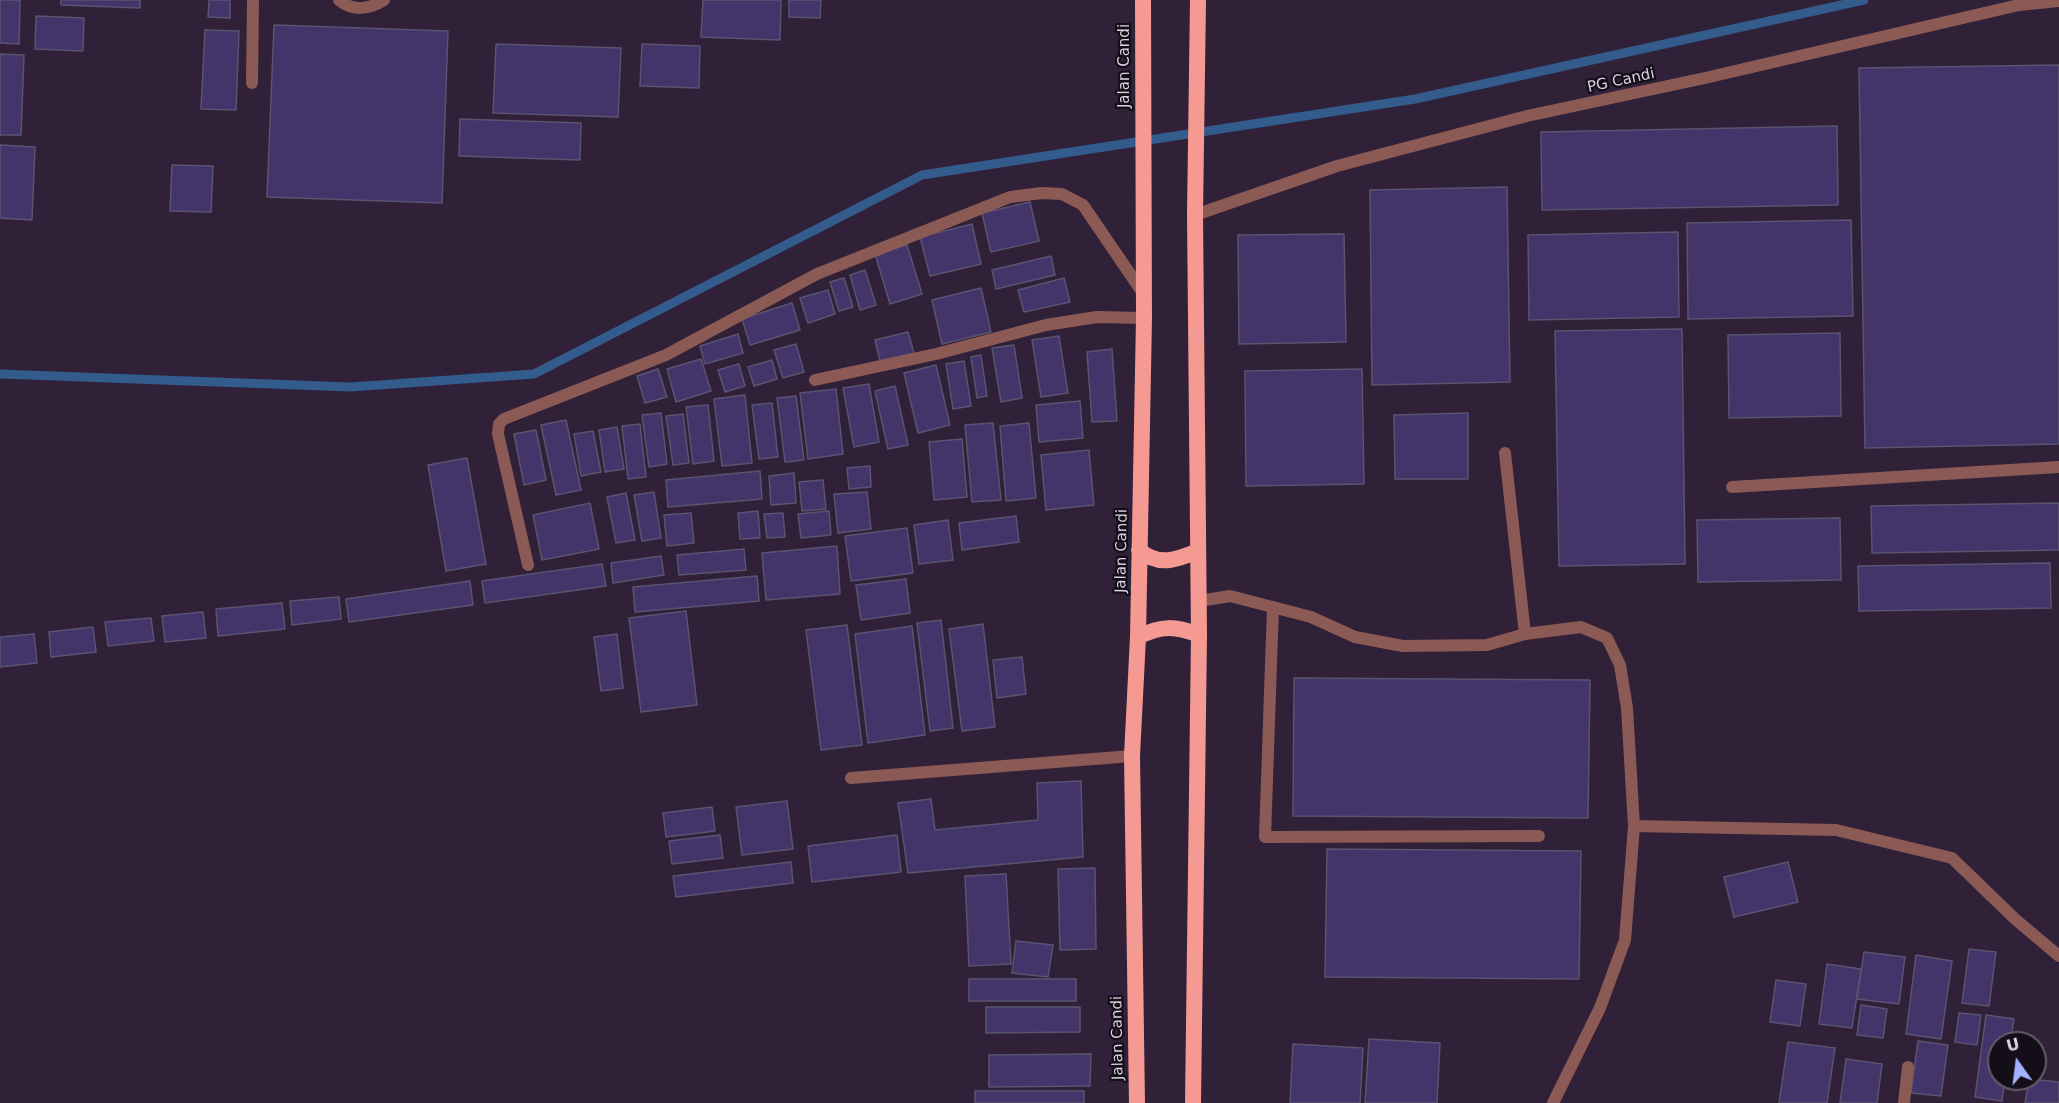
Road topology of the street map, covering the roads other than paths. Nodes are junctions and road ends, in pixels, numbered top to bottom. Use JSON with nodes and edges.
{"nodes":[{"id":1,"x":253,"y":0,"type":"edge"},
{"id":2,"x":339,"y":0,"type":"edge"},
{"id":3,"x":384,"y":0,"type":"edge"},
{"id":4,"x":1143,"y":0,"type":"edge"},
{"id":5,"x":1198,"y":0,"type":"edge"},
{"id":6,"x":2059,"y":1,"type":"edge"},
{"id":7,"x":252,"y":83,"type":"dead end"},
{"id":8,"x":1195,"y":215,"type":"junction"},
{"id":9,"x":1143,"y":293,"type":"junction"},
{"id":10,"x":1144,"y":318,"type":"junction"},
{"id":11,"x":814,"y":380,"type":"dead end"},
{"id":12,"x":1505,"y":453,"type":"dead end"},
{"id":13,"x":2059,"y":467,"type":"edge"},
{"id":14,"x":1732,"y":487,"type":"dead end"},
{"id":15,"x":1139,"y":550,"type":"junction"},
{"id":16,"x":1198,"y":551,"type":"junction"},
{"id":17,"x":528,"y":565,"type":"dead end"},
{"id":18,"x":1199,"y":601,"type":"junction"},
{"id":19,"x":1274,"y":607,"type":"junction"},
{"id":20,"x":1525,"y":634,"type":"junction"},
{"id":21,"x":1199,"y":635,"type":"junction"},
{"id":22,"x":1138,"y":637,"type":"junction"},
{"id":23,"x":1132,"y":756,"type":"junction"},
{"id":24,"x":851,"y":778,"type":"dead end"},
{"id":25,"x":1634,"y":826,"type":"junction"},
{"id":26,"x":1539,"y":836,"type":"dead end"},
{"id":27,"x":2059,"y":956,"type":"edge"},
{"id":28,"x":1908,"y":1067,"type":"dead end"},
{"id":29,"x":1137,"y":1103,"type":"edge"},
{"id":30,"x":1193,"y":1103,"type":"edge"},
{"id":31,"x":1553,"y":1103,"type":"edge"},
{"id":32,"x":1904,"y":1103,"type":"edge"}],
"edges":[{"from":1,"to":7,"type":"street"},
{"from":2,"to":3,"type":"street"},
{"from":4,"to":9,"type":"highway","name":"Jalan Candi"},
{"from":5,"to":8,"type":"highway"},
{"from":6,"to":8,"type":"street","name":"PG Candi"},
{"from":8,"to":16,"type":"highway"},
{"from":9,"to":10,"type":"highway","name":"Jalan Candi"},
{"from":9,"to":17,"type":"street"},
{"from":10,"to":11,"type":"street"},
{"from":10,"to":15,"type":"highway","name":"Jalan Candi"},
{"from":12,"to":20,"type":"street"},
{"from":13,"to":14,"type":"street"},
{"from":15,"to":16,"type":"highway"},
{"from":15,"to":22,"type":"highway","name":"Jalan Candi"},
{"from":16,"to":18,"type":"highway"},
{"from":18,"to":19,"type":"street"},
{"from":18,"to":21,"type":"highway"},
{"from":19,"to":20,"type":"street"},
{"from":19,"to":26,"type":"street"},
{"from":20,"to":25,"type":"street"},
{"from":21,"to":22,"type":"highway"},
{"from":21,"to":30,"type":"highway"},
{"from":22,"to":23,"type":"highway","name":"Jalan Candi"},
{"from":23,"to":24,"type":"street"},
{"from":23,"to":29,"type":"highway","name":"Jalan Candi"},
{"from":25,"to":27,"type":"street"},
{"from":25,"to":31,"type":"street"},
{"from":28,"to":32,"type":"street"}]}
